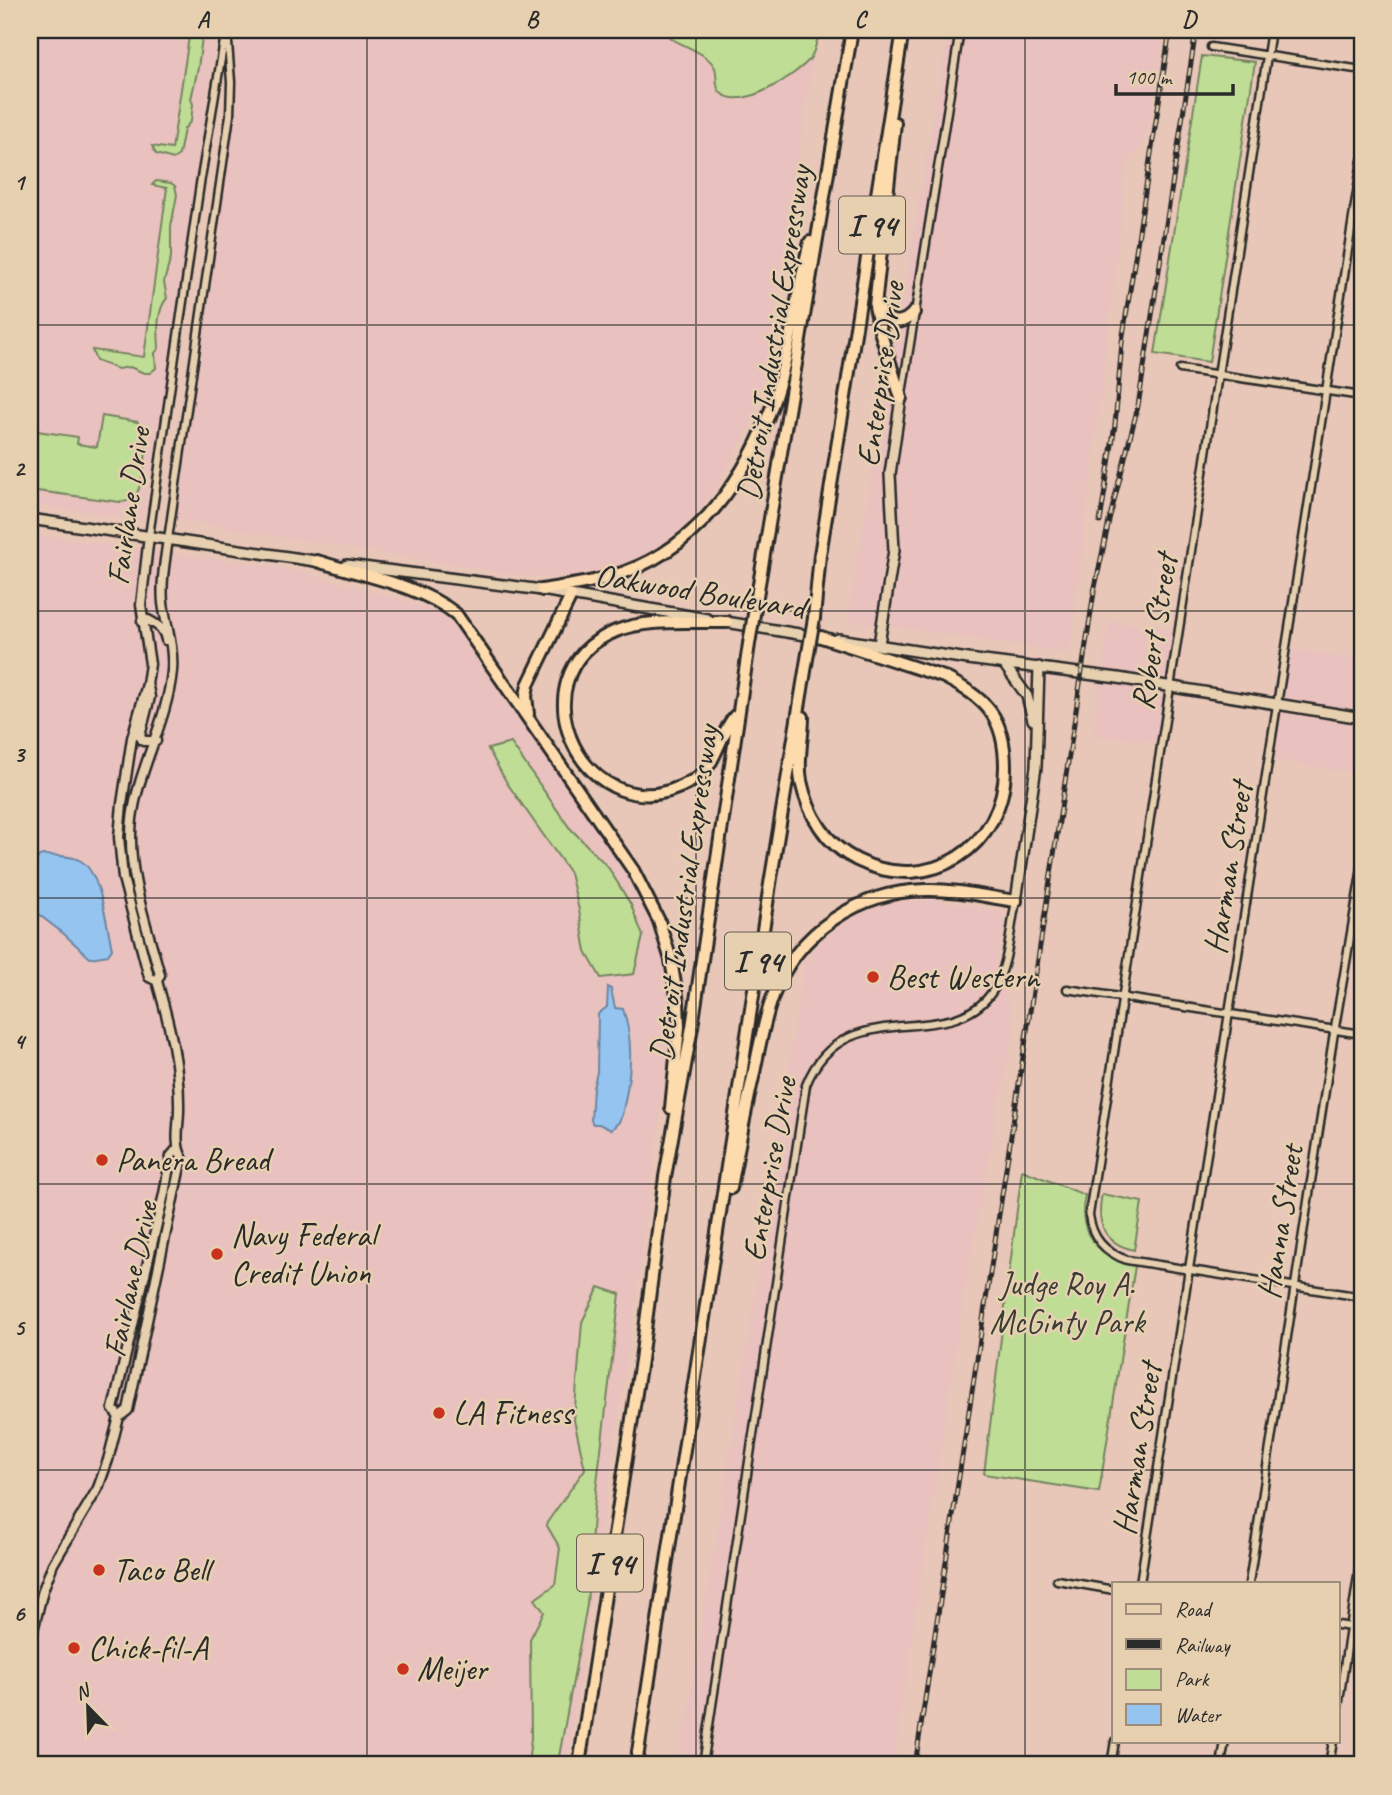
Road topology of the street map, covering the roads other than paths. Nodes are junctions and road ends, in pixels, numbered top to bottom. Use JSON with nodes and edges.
{"nodes":[{"id":1,"x":227,"y":30,"type":"edge"},
{"id":2,"x":852,"y":30,"type":"edge"},
{"id":3,"x":904,"y":30,"type":"edge"},
{"id":4,"x":960,"y":30,"type":"edge"},
{"id":5,"x":1271,"y":30,"type":"edge"},
{"id":6,"x":1211,"y":47,"type":"dead end"},
{"id":7,"x":1267,"y":55,"type":"junction"},
{"id":8,"x":1362,"y":70,"type":"edge"},
{"id":9,"x":1362,"y":160,"type":"edge"},
{"id":10,"x":824,"y":192,"type":"junction"},
{"id":11,"x":876,"y":295,"type":"junction"},
{"id":12,"x":914,"y":312,"type":"junction"},
{"id":13,"x":1180,"y":369,"type":"dead end"},
{"id":14,"x":1217,"y":375,"type":"junction"},
{"id":15,"x":1326,"y":391,"type":"junction"},
{"id":16,"x":1362,"y":396,"type":"edge"},
{"id":17,"x":901,"y":398,"type":"junction"},
{"id":18,"x":30,"y":519,"type":"edge"},
{"id":19,"x":149,"y":536,"type":"junction"},
{"id":20,"x":168,"y":540,"type":"junction"},
{"id":21,"x":317,"y":561,"type":"junction"},
{"id":22,"x":542,"y":590,"type":"junction"},
{"id":23,"x":571,"y":596,"type":"junction"},
{"id":24,"x":142,"y":621,"type":"junction"},
{"id":25,"x":727,"y":622,"type":"junction"},
{"id":26,"x":821,"y":638,"type":"junction"},
{"id":27,"x":879,"y":644,"type":"junction"},
{"id":28,"x":1004,"y":664,"type":"junction"},
{"id":29,"x":1039,"y":667,"type":"junction"},
{"id":30,"x":147,"y":684,"type":"junction"},
{"id":31,"x":1171,"y":686,"type":"junction"},
{"id":32,"x":802,"y":687,"type":"junction"},
{"id":33,"x":170,"y":691,"type":"junction"},
{"id":34,"x":1278,"y":703,"type":"junction"},
{"id":35,"x":737,"y":714,"type":"junction"},
{"id":36,"x":1362,"y":718,"type":"edge"},
{"id":37,"x":530,"y":720,"type":"junction"},
{"id":38,"x":156,"y":741,"type":"junction"},
{"id":39,"x":1036,"y":745,"type":"junction"},
{"id":40,"x":1362,"y":868,"type":"edge"},
{"id":41,"x":1016,"y":901,"type":"junction"},
{"id":42,"x":157,"y":981,"type":"junction"},
{"id":43,"x":1067,"y":989,"type":"dead end"},
{"id":44,"x":1121,"y":997,"type":"junction"},
{"id":45,"x":1230,"y":1014,"type":"junction"},
{"id":46,"x":1335,"y":1031,"type":"junction"},
{"id":47,"x":1362,"y":1034,"type":"edge"},
{"id":48,"x":177,"y":1149,"type":"junction"},
{"id":49,"x":665,"y":1177,"type":"junction"},
{"id":50,"x":717,"y":1235,"type":"junction"},
{"id":51,"x":1190,"y":1270,"type":"junction"},
{"id":52,"x":1295,"y":1287,"type":"junction"},
{"id":53,"x":1362,"y":1297,"type":"edge"},
{"id":54,"x":119,"y":1417,"type":"junction"},
{"id":55,"x":1362,"y":1550,"type":"edge"},
{"id":56,"x":1057,"y":1580,"type":"dead end"},
{"id":57,"x":1140,"y":1582,"type":"edge"},
{"id":58,"x":1249,"y":1582,"type":"edge"},
{"id":59,"x":1112,"y":1590,"type":"edge"},
{"id":60,"x":1340,"y":1625,"type":"edge"},
{"id":61,"x":1350,"y":1627,"type":"junction"},
{"id":62,"x":1362,"y":1629,"type":"edge"},
{"id":63,"x":30,"y":1643,"type":"edge"},
{"id":64,"x":1340,"y":1694,"type":"edge"},
{"id":65,"x":1115,"y":1742,"type":"edge"},
{"id":66,"x":1225,"y":1742,"type":"edge"},
{"id":67,"x":1333,"y":1742,"type":"edge"},
{"id":68,"x":30,"y":1751,"type":"edge"},
{"id":69,"x":32,"y":1765,"type":"edge"},
{"id":70,"x":579,"y":1765,"type":"edge"},
{"id":71,"x":636,"y":1765,"type":"edge"},
{"id":72,"x":703,"y":1765,"type":"edge"},
{"id":73,"x":1111,"y":1765,"type":"edge"},
{"id":74,"x":1221,"y":1765,"type":"edge"},
{"id":75,"x":1329,"y":1765,"type":"edge"}],
"edges":[{"from":1,"to":19,"type":"street","name":"Fairlane Drive"},
{"from":1,"to":20,"type":"street","name":"Fairlane Drive"},
{"from":2,"to":10,"type":"highway","name":"Detroit Industrial Expressway","number":"I 94"},
{"from":3,"to":11,"type":"highway"},
{"from":3,"to":32,"type":"highway","number":"I 94","bridge":true},
{"from":4,"to":12,"type":"street","name":"Enterprise Drive"},
{"from":5,"to":7,"type":"street","name":"Robert Street"},
{"from":6,"to":7,"type":"street"},
{"from":7,"to":8,"type":"street"},
{"from":7,"to":14,"type":"street","name":"Robert Street"},
{"from":9,"to":15,"type":"street","name":"Harman Street"},
{"from":10,"to":22,"type":"highway"},
{"from":10,"to":35,"type":"highway","name":"Detroit Industrial Expressway","number":"I 94","bridge":true},
{"from":11,"to":12,"type":"highway"},
{"from":11,"to":17,"type":"highway"},
{"from":12,"to":17,"type":"street","name":"Enterprise Drive"},
{"from":13,"to":14,"type":"street"},
{"from":14,"to":15,"type":"street"},
{"from":14,"to":31,"type":"street","name":"Robert Street"},
{"from":15,"to":16,"type":"street"},
{"from":15,"to":34,"type":"street","name":"Harman Street"},
{"from":17,"to":27,"type":"main road","name":"Enterprise Drive"},
{"from":18,"to":19,"type":"main road","name":"Oakwood Boulevard"},
{"from":19,"to":20,"type":"main road","name":"Oakwood Boulevard"},
{"from":19,"to":24,"type":"street","name":"Fairlane Drive"},
{"from":20,"to":21,"type":"main road","name":"Oakwood Boulevard"},
{"from":20,"to":33,"type":"street","name":"Fairlane Drive"},
{"from":21,"to":22,"type":"main road","name":"Oakwood Boulevard"},
{"from":21,"to":37,"type":"highway"},
{"from":22,"to":23,"type":"main road","name":"Oakwood Boulevard"},
{"from":23,"to":25,"type":"main road","name":"Oakwood Boulevard"},
{"from":23,"to":37,"type":"highway"},
{"from":24,"to":30,"type":"street","name":"Fairlane Drive"},
{"from":24,"to":33,"type":"street"},
{"from":25,"to":26,"type":"main road","name":"Oakwood Boulevard"},
{"from":25,"to":35,"type":"highway"},
{"from":26,"to":27,"type":"main road","name":"Oakwood Boulevard"},
{"from":26,"to":32,"type":"highway"},
{"from":27,"to":28,"type":"main road","name":"Oakwood Boulevard"},
{"from":28,"to":29,"type":"main road","name":"Oakwood Boulevard"},
{"from":28,"to":39,"type":"main road"},
{"from":29,"to":31,"type":"main road","name":"Oakwood Boulevard"},
{"from":29,"to":39,"type":"main road","name":"Enterprise Drive"},
{"from":30,"to":38,"type":"street"},
{"from":30,"to":42,"type":"street","name":"Fairlane Drive"},
{"from":31,"to":34,"type":"main road","name":"Oakwood Boulevard"},
{"from":31,"to":44,"type":"street","name":"Robert Street"},
{"from":32,"to":50,"type":"highway","number":"I 94"},
{"from":33,"to":38,"type":"street","name":"Fairlane Drive"},
{"from":34,"to":36,"type":"main road","name":"Oakwood Boulevard"},
{"from":34,"to":45,"type":"street","name":"Harman Street"},
{"from":35,"to":49,"type":"highway","name":"Detroit Industrial Expressway","number":"I 94"},
{"from":37,"to":49,"type":"highway"},
{"from":38,"to":42,"type":"street","name":"Fairlane Drive"},
{"from":39,"to":41,"type":"main road","name":"Enterprise Drive"},
{"from":40,"to":46,"type":"street","name":"Hanna Street"},
{"from":41,"to":50,"type":"highway"},
{"from":41,"to":72,"type":"street","name":"Enterprise Drive"},
{"from":42,"to":48,"type":"street","name":"Fairlane Drive"},
{"from":43,"to":44,"type":"street"},
{"from":44,"to":45,"type":"street"},
{"from":44,"to":51,"type":"street","name":"Robert Street"},
{"from":45,"to":46,"type":"street"},
{"from":45,"to":51,"type":"street","name":"Harman Street"},
{"from":46,"to":47,"type":"street"},
{"from":46,"to":52,"type":"street","name":"Hanna Street"},
{"from":48,"to":54,"type":"street","name":"Fairlane Drive"},
{"from":48,"to":54,"type":"street","name":"Fairlane Drive"},
{"from":49,"to":70,"type":"highway","name":"Detroit Industrial Expressway","number":"I 94"},
{"from":50,"to":71,"type":"highway","number":"I 94"},
{"from":51,"to":52,"type":"street"},
{"from":51,"to":57,"type":"street","name":"Harman Street"},
{"from":52,"to":53,"type":"street"},
{"from":52,"to":58,"type":"street","name":"Hanna Street"},
{"from":54,"to":63,"type":"street","name":"Fairlane Drive"},
{"from":55,"to":61,"type":"street"},
{"from":56,"to":59,"type":"street"},
{"from":60,"to":61,"type":"street"},
{"from":61,"to":62,"type":"street"},
{"from":61,"to":64,"type":"street"},
{"from":65,"to":73,"type":"street"},
{"from":66,"to":74,"type":"street"},
{"from":67,"to":75,"type":"street"},
{"from":68,"to":69,"type":"street"}]}
